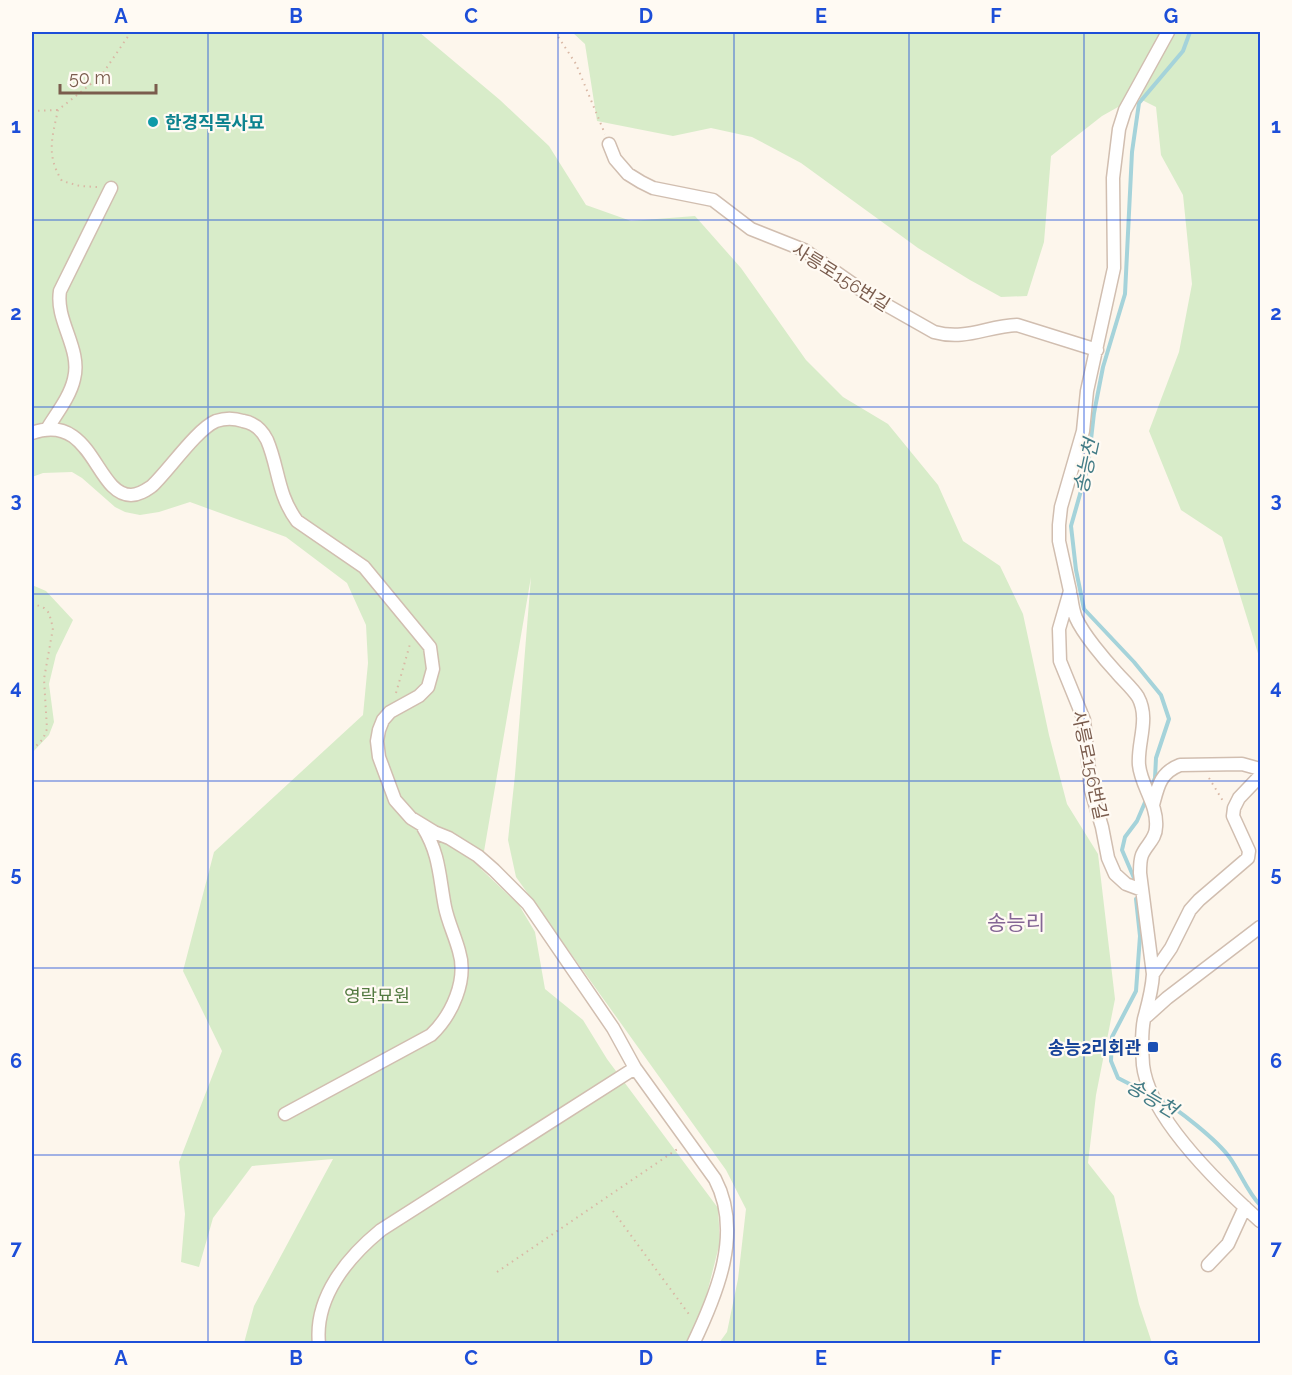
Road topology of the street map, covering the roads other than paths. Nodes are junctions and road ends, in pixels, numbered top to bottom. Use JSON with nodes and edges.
{"nodes":[{"id":1,"x":1167,"y":32,"type":"edge"},
{"id":2,"x":609,"y":144,"type":"road end"},
{"id":3,"x":111,"y":188,"type":"road end"},
{"id":4,"x":1097,"y":350,"type":"junction"},
{"id":5,"x":47,"y":429,"type":"junction"},
{"id":6,"x":32,"y":433,"type":"edge"},
{"id":7,"x":1070,"y":591,"type":"junction"},
{"id":8,"x":1260,"y":769,"type":"edge"},
{"id":9,"x":1260,"y":776,"type":"edge"},
{"id":10,"x":1151,"y":802,"type":"junction"},
{"id":11,"x":423,"y":826,"type":"junction"},
{"id":12,"x":1142,"y":890,"type":"junction"},
{"id":13,"x":1260,"y":927,"type":"edge"},
{"id":14,"x":1153,"y":974,"type":"junction"},
{"id":15,"x":1144,"y":1019,"type":"junction"},
{"id":16,"x":635,"y":1068,"type":"junction"},
{"id":17,"x":285,"y":1114,"type":"dead end"},
{"id":18,"x":1245,"y":1207,"type":"junction"},
{"id":19,"x":1260,"y":1221,"type":"edge"},
{"id":20,"x":1208,"y":1265,"type":"dead end"},
{"id":21,"x":319,"y":1344,"type":"edge"},
{"id":22,"x":693,"y":1344,"type":"edge"}],
"edges":[{"from":1,"to":4,"type":"street","name":"사릉로156번길"},
{"from":2,"to":4,"type":"street","name":"사릉로156번길"},
{"from":3,"to":5,"type":"street"},
{"from":4,"to":7,"type":"street","name":"사릉로156번길"},
{"from":5,"to":6,"type":"street"},
{"from":5,"to":11,"type":"street"},
{"from":7,"to":10,"type":"street","name":"사릉로156번길"},
{"from":7,"to":12,"type":"street","name":"사릉로156번길"},
{"from":8,"to":10,"type":"street"},
{"from":9,"to":14,"type":"street"},
{"from":10,"to":12,"type":"street"},
{"from":11,"to":16,"type":"street"},
{"from":11,"to":17,"type":"street"},
{"from":12,"to":14,"type":"street"},
{"from":13,"to":15,"type":"street"},
{"from":14,"to":15,"type":"street"},
{"from":15,"to":18,"type":"street"},
{"from":16,"to":21,"type":"street"},
{"from":16,"to":22,"type":"street"},
{"from":18,"to":19,"type":"street"},
{"from":18,"to":20,"type":"street"}]}
